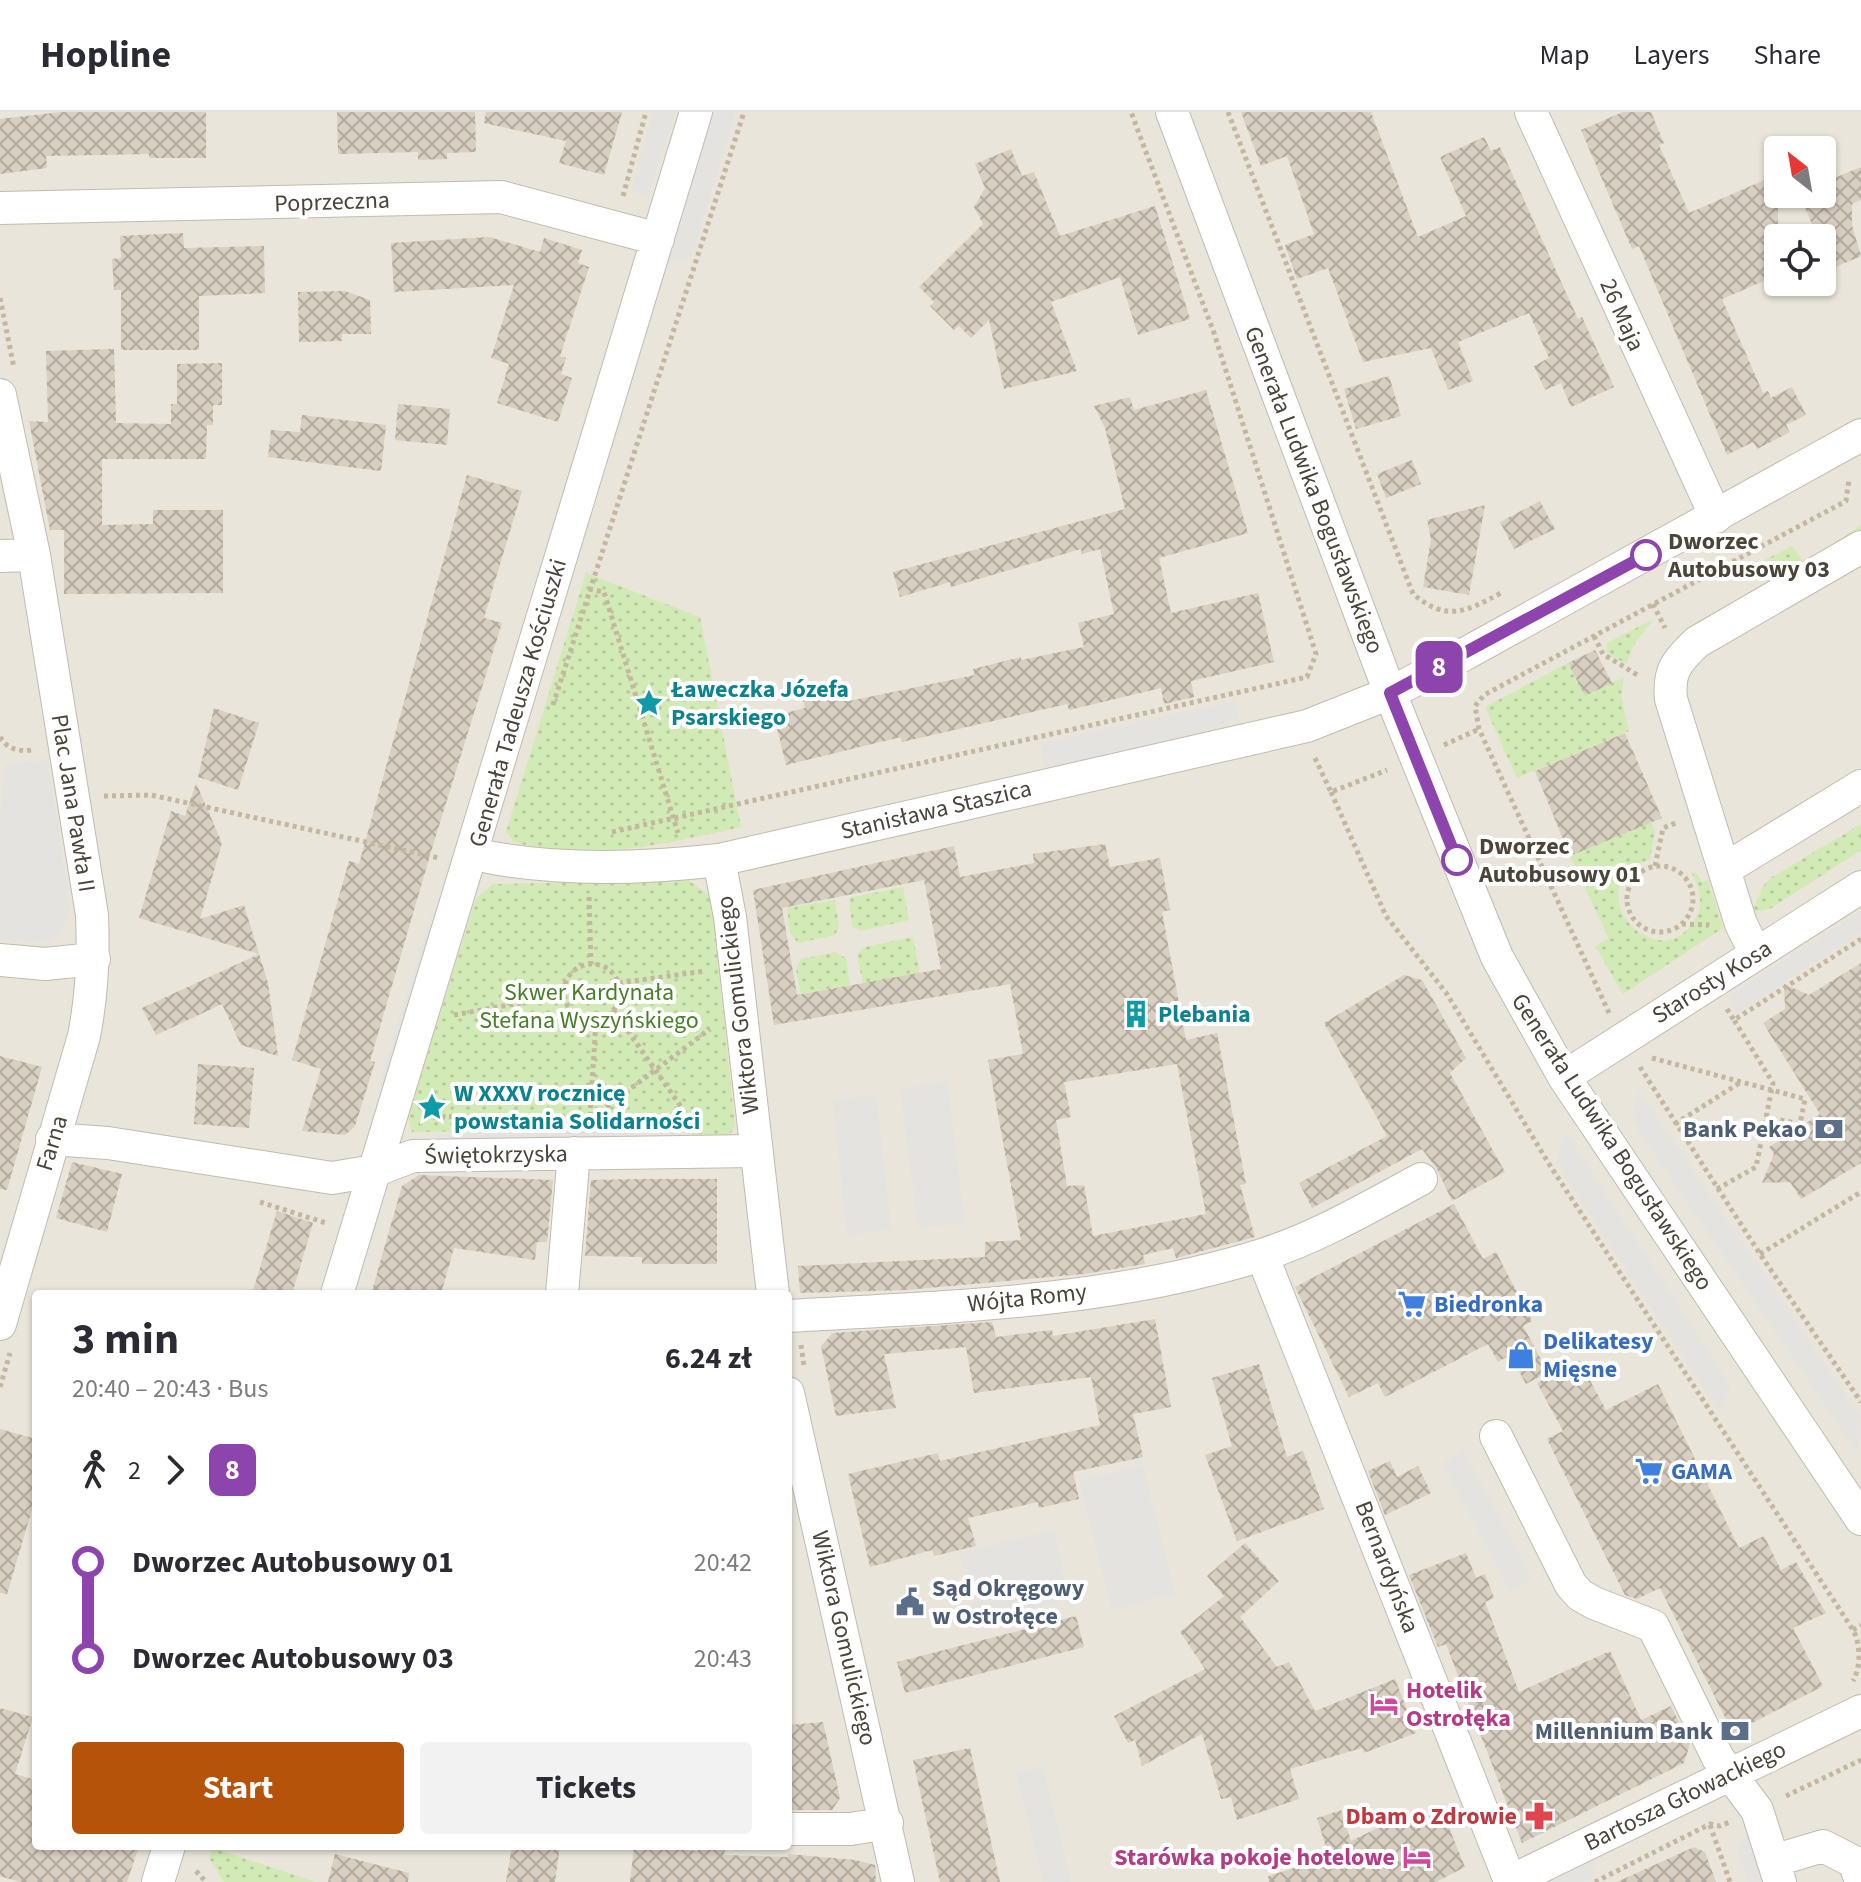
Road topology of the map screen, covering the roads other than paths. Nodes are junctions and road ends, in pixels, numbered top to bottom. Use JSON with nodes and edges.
{"nodes":[{"id":1,"x":696,"y":112,"type":"edge"},
{"id":2,"x":1172,"y":112,"type":"edge"},
{"id":3,"x":1531,"y":112,"type":"edge"},
{"id":4,"x":0,"y":208,"type":"edge"},
{"id":5,"x":658,"y":239,"type":"junction"},
{"id":6,"x":0,"y":395,"type":"edge"},
{"id":7,"x":1861,"y":435,"type":"edge"},
{"id":8,"x":1716,"y":517,"type":"junction"},
{"id":9,"x":1861,"y":547,"type":"edge"},
{"id":10,"x":34,"y":555,"type":"junction"},
{"id":11,"x":0,"y":556,"type":"edge"},
{"id":12,"x":1390,"y":693,"type":"junction"},
{"id":13,"x":1861,"y":786,"type":"edge"},
{"id":14,"x":474,"y":854,"type":"junction"},
{"id":15,"x":719,"y":860,"type":"junction"},
{"id":16,"x":1725,"y":869,"type":"junction"},
{"id":17,"x":1861,"y":887,"type":"edge"},
{"id":18,"x":1756,"y":954,"type":"junction"},
{"id":19,"x":94,"y":959,"type":"junction"},
{"id":20,"x":0,"y":960,"type":"edge"},
{"id":21,"x":1564,"y":1077,"type":"junction"},
{"id":22,"x":52,"y":1139,"type":"junction"},
{"id":23,"x":754,"y":1151,"type":"junction"},
{"id":24,"x":574,"y":1153,"type":"junction"},
{"id":25,"x":374,"y":1171,"type":"junction"},
{"id":26,"x":1421,"y":1179,"type":"dead end"},
{"id":27,"x":1262,"y":1255,"type":"junction"},
{"id":28,"x":338,"y":1290,"type":"edge"},
{"id":29,"x":562,"y":1290,"type":"edge"},
{"id":30,"x":781,"y":1290,"type":"edge"},
{"id":31,"x":792,"y":1308,"type":"edge"},
{"id":32,"x":7,"y":1333,"type":"edge"},
{"id":33,"x":797,"y":1386,"type":"edge"},
{"id":34,"x":1496,"y":1436,"type":"dead end"},
{"id":35,"x":1861,"y":1519,"type":"edge"},
{"id":36,"x":1853,"y":1700,"type":"edge"},
{"id":37,"x":1731,"y":1773,"type":"junction"},
{"id":38,"x":887,"y":1823,"type":"junction"},
{"id":39,"x":792,"y":1829,"type":"edge"},
{"id":40,"x":168,"y":1850,"type":"edge"},
{"id":41,"x":1776,"y":1872,"type":"edge"},
{"id":42,"x":1861,"y":1881,"type":"edge"},
{"id":43,"x":158,"y":1882,"type":"edge"},
{"id":44,"x":898,"y":1882,"type":"edge"},
{"id":45,"x":1509,"y":1882,"type":"edge"}],
"edges":[{"from":1,"to":5,"type":"street","name":"Generała Tadeusza Kościuszki"},
{"from":2,"to":12,"type":"street","name":"Generała Ludwika Bogusławskiego"},
{"from":3,"to":8,"type":"street","name":"26 Maja"},
{"from":4,"to":5,"type":"street","name":"Poprzeczna"},
{"from":5,"to":14,"type":"street","name":"Generała Tadeusza Kościuszki"},
{"from":6,"to":10,"type":"street","name":"Plac Jana Pawła II"},
{"from":7,"to":8,"type":"street","name":"Stanisława Staszica"},
{"from":8,"to":12,"type":"street","name":"Stanisława Staszica"},
{"from":9,"to":16,"type":"street"},
{"from":10,"to":11,"type":"street"},
{"from":10,"to":19,"type":"street","name":"Plac Jana Pawła II"},
{"from":12,"to":15,"type":"street","name":"Stanisława Staszica"},
{"from":12,"to":21,"type":"street","name":"Generała Ludwika Bogusławskiego"},
{"from":13,"to":16,"type":"street"},
{"from":14,"to":15,"type":"street","name":"Stanisława Staszica"},
{"from":14,"to":25,"type":"street","name":"Generała Tadeusza Kościuszki"},
{"from":15,"to":23,"type":"street","name":"Wiktora Gomulickiego"},
{"from":16,"to":18,"type":"street"},
{"from":17,"to":18,"type":"street","name":"Starosty Kosa"},
{"from":18,"to":21,"type":"street","name":"Starosty Kosa"},
{"from":19,"to":20,"type":"street"},
{"from":19,"to":22,"type":"street","name":"Farna"},
{"from":21,"to":35,"type":"street","name":"Generała Ludwika Bogusławskiego"},
{"from":22,"to":25,"type":"street","name":"Świętokrzyska"},
{"from":22,"to":32,"type":"street","name":"Farna"},
{"from":23,"to":24,"type":"street","name":"Świętokrzyska"},
{"from":23,"to":30,"type":"street","name":"Wiktora Gomulickiego"},
{"from":24,"to":25,"type":"street","name":"Świętokrzyska"},
{"from":24,"to":29,"type":"street"},
{"from":25,"to":28,"type":"street","name":"Generała Tadeusza Kościuszki"},
{"from":26,"to":27,"type":"street","name":"Wójta Romy"},
{"from":27,"to":31,"type":"street","name":"Wójta Romy"},
{"from":27,"to":45,"type":"street","name":"Bernardyńska"},
{"from":33,"to":38,"type":"street","name":"Wiktora Gomulickiego"},
{"from":34,"to":37,"type":"street"},
{"from":36,"to":37,"type":"street","name":"Bartosza Głowackiego"},
{"from":37,"to":41,"type":"street"},
{"from":37,"to":45,"type":"street","name":"Bartosza Głowackiego"},
{"from":38,"to":39,"type":"street"},
{"from":38,"to":44,"type":"street","name":"Wiktora Gomulickiego"},
{"from":40,"to":43,"type":"street"},
{"from":41,"to":42,"type":"street"}]}
